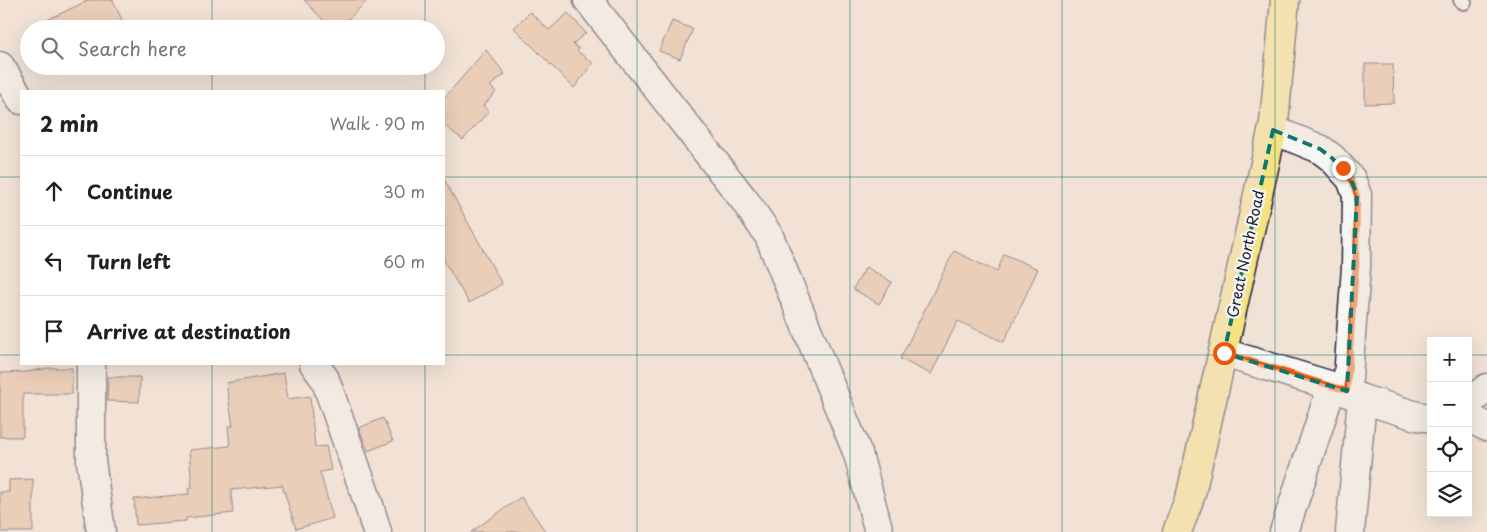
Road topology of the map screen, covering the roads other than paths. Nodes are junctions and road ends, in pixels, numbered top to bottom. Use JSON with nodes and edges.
{"nodes":[{"id":1,"x":588,"y":0,"type":"edge"},
{"id":2,"x":1285,"y":0,"type":"edge"},
{"id":3,"x":0,"y":66,"type":"edge"},
{"id":4,"x":20,"y":98,"type":"edge"},
{"id":5,"x":1273,"y":130,"type":"junction"},
{"id":6,"x":1224,"y":353,"type":"junction"},
{"id":7,"x":91,"y":365,"type":"edge"},
{"id":8,"x":315,"y":365,"type":"edge"},
{"id":9,"x":1487,"y":388,"type":"edge"},
{"id":10,"x":1347,"y":392,"type":"junction"},
{"id":11,"x":1472,"y":400,"type":"edge"},
{"id":12,"x":1427,"y":417,"type":"edge"},
{"id":13,"x":1472,"y":419,"type":"edge"},
{"id":14,"x":1487,"y":427,"type":"edge"},
{"id":15,"x":101,"y":532,"type":"edge"},
{"id":16,"x":377,"y":532,"type":"edge"},
{"id":17,"x":879,"y":532,"type":"edge"},
{"id":18,"x":1177,"y":532,"type":"edge"},
{"id":19,"x":1284,"y":532,"type":"edge"},
{"id":20,"x":1350,"y":532,"type":"edge"}],
"edges":[{"from":1,"to":17,"type":"street"},
{"from":2,"to":5,"type":"highway","name":"Great North Road"},
{"from":3,"to":4,"type":"street"},
{"from":5,"to":6,"type":"highway","name":"Great North Road"},
{"from":5,"to":10,"type":"street"},
{"from":6,"to":10,"type":"street"},
{"from":6,"to":18,"type":"highway","name":"Great North Road"},
{"from":7,"to":15,"type":"street"},
{"from":8,"to":16,"type":"street"},
{"from":9,"to":11,"type":"street"},
{"from":10,"to":12,"type":"street"},
{"from":10,"to":19,"type":"street"},
{"from":10,"to":20,"type":"street"},
{"from":13,"to":14,"type":"street"}]}
